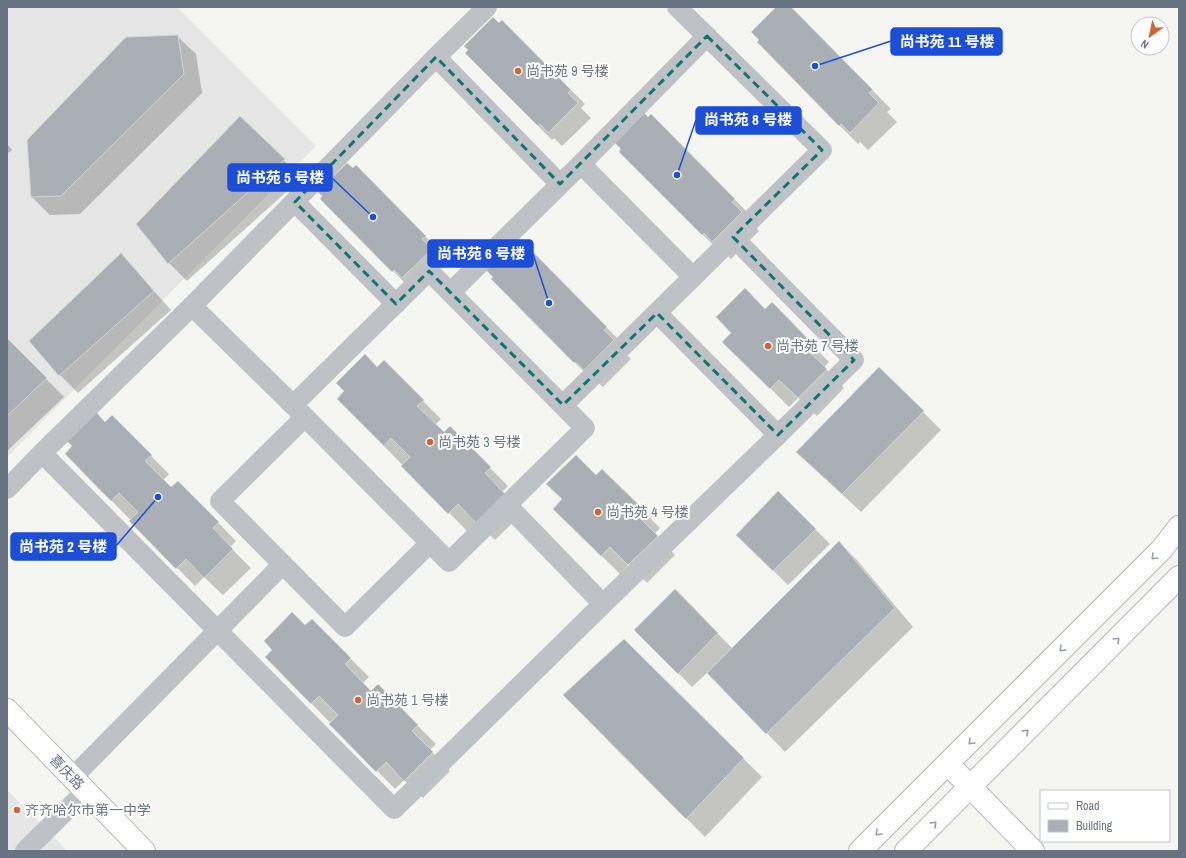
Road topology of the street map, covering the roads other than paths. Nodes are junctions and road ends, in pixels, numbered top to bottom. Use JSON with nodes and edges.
{"nodes":[{"id":1,"x":487,"y":7,"type":"edge"},
{"id":2,"x":677,"y":7,"type":"edge"},
{"id":3,"x":707,"y":36,"type":"junction"},
{"id":4,"x":436,"y":57,"type":"junction"},
{"id":5,"x":581,"y":164,"type":"junction"},
{"id":6,"x":560,"y":184,"type":"junction"},
{"id":7,"x":295,"y":202,"type":"junction"},
{"id":8,"x":733,"y":237,"type":"junction"},
{"id":9,"x":693,"y":277,"type":"junction"},
{"id":10,"x":451,"y":292,"type":"junction"},
{"id":11,"x":396,"y":304,"type":"junction"},
{"id":12,"x":192,"y":306,"type":"junction"},
{"id":13,"x":657,"y":312,"type":"junction"},
{"id":14,"x":563,"y":405,"type":"junction"},
{"id":15,"x":299,"y":411,"type":"junction"},
{"id":16,"x":778,"y":435,"type":"junction"},
{"id":17,"x":42,"y":453,"type":"junction"},
{"id":18,"x":7,"y":489,"type":"edge"},
{"id":19,"x":507,"y":504,"type":"junction"},
{"id":20,"x":1179,"y":527,"type":"edge"},
{"id":21,"x":430,"y":543,"type":"junction"},
{"id":22,"x":282,"y":564,"type":"junction"},
{"id":23,"x":1179,"y":577,"type":"edge"},
{"id":24,"x":603,"y":604,"type":"junction"},
{"id":25,"x":217,"y":630,"type":"junction"},
{"id":26,"x":7,"y":710,"type":"edge"},
{"id":27,"x":948,"y":764,"type":"junction"},
{"id":28,"x":79,"y":784,"type":"junction"},
{"id":29,"x":970,"y":787,"type":"junction"},
{"id":30,"x":26,"y":851,"type":"edge"},
{"id":31,"x":144,"y":851,"type":"edge"},
{"id":32,"x":860,"y":851,"type":"edge"},
{"id":33,"x":906,"y":851,"type":"edge"},
{"id":34,"x":1033,"y":851,"type":"edge"}],
"edges":[{"from":1,"to":4,"type":"street"},
{"from":2,"to":3,"type":"street"},
{"from":3,"to":5,"type":"street"},
{"from":3,"to":8,"type":"street"},
{"from":4,"to":6,"type":"street"},
{"from":4,"to":7,"type":"street"},
{"from":5,"to":6,"type":"street"},
{"from":5,"to":9,"type":"street"},
{"from":6,"to":10,"type":"street"},
{"from":7,"to":11,"type":"street"},
{"from":7,"to":12,"type":"street"},
{"from":8,"to":9,"type":"street"},
{"from":8,"to":16,"type":"street"},
{"from":9,"to":13,"type":"street"},
{"from":10,"to":11,"type":"street"},
{"from":10,"to":14,"type":"street"},
{"from":11,"to":15,"type":"street"},
{"from":12,"to":15,"type":"street"},
{"from":12,"to":17,"type":"street"},
{"from":13,"to":14,"type":"street"},
{"from":13,"to":16,"type":"street"},
{"from":14,"to":19,"type":"street"},
{"from":15,"to":21,"type":"street"},
{"from":15,"to":22,"type":"street"},
{"from":16,"to":24,"type":"street"},
{"from":17,"to":18,"type":"street"},
{"from":17,"to":25,"type":"street"},
{"from":19,"to":21,"type":"street"},
{"from":19,"to":24,"type":"street"},
{"from":20,"to":27,"type":"main road","one_way":true},
{"from":21,"to":22,"type":"street"},
{"from":22,"to":25,"type":"street"},
{"from":29,"to":23,"type":"main road","one_way":true},
{"from":24,"to":25,"type":"street"},
{"from":25,"to":28,"type":"street"},
{"from":26,"to":28,"type":"main road","name":"喜庆路"},
{"from":27,"to":29,"type":"main road"},
{"from":27,"to":32,"type":"main road","one_way":true},
{"from":28,"to":30,"type":"street"},
{"from":28,"to":31,"type":"main road","name":"喜庆路"},
{"from":33,"to":29,"type":"main road","one_way":true},
{"from":29,"to":34,"type":"main road"}]}
